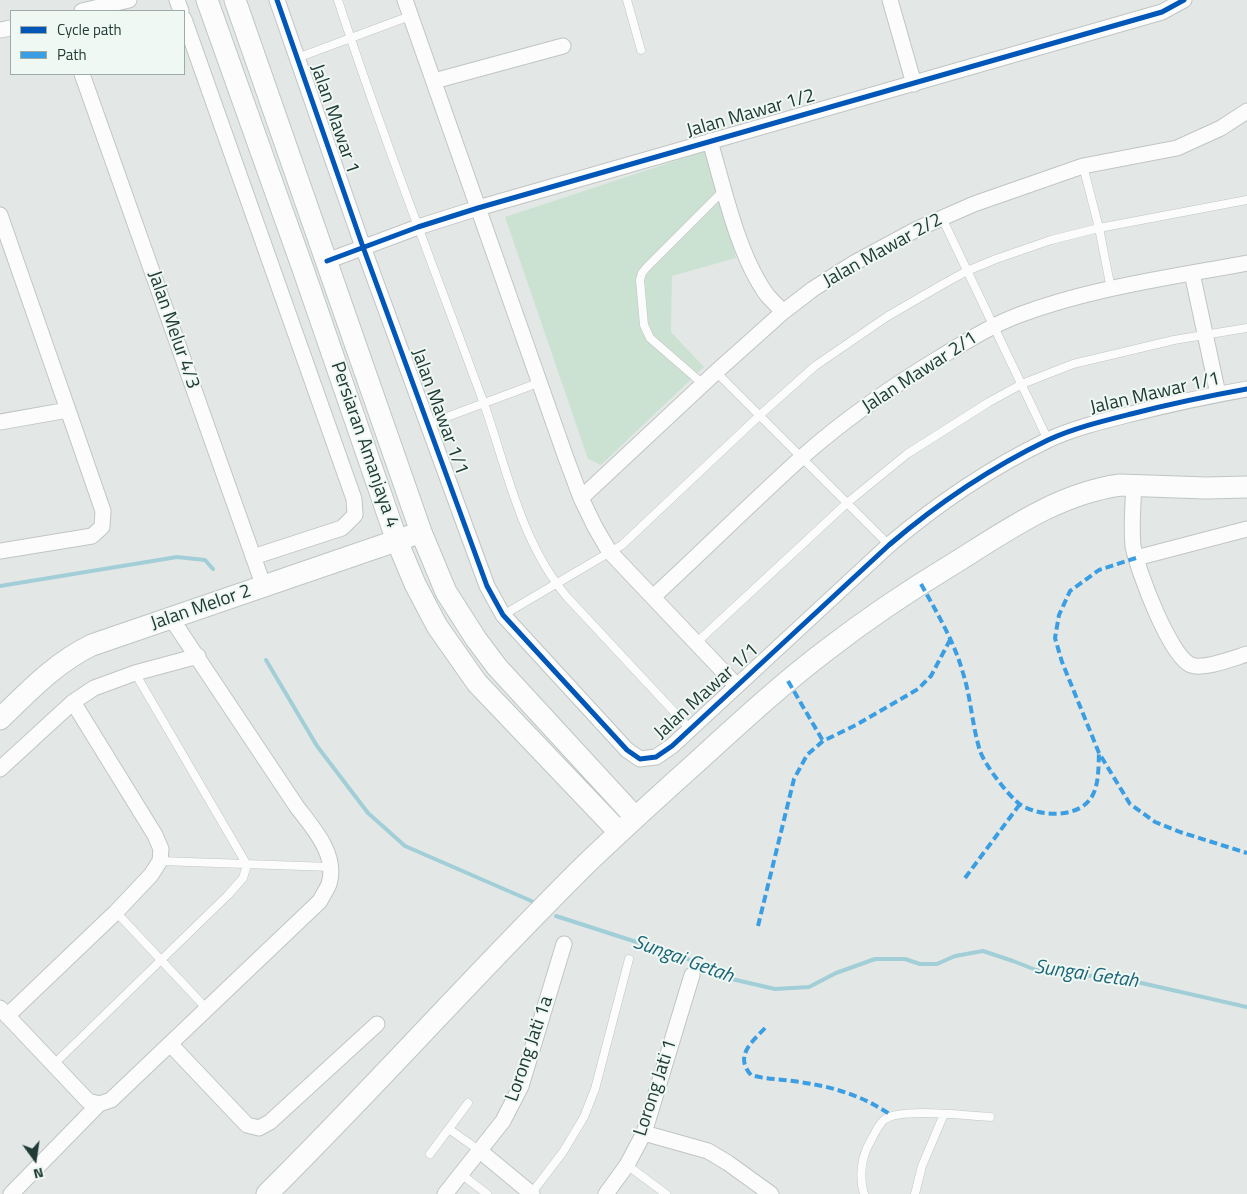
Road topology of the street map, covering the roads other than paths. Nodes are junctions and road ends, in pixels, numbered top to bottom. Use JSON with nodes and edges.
{"nodes":[{"id":1,"x":129,"y":0,"type":"edge"},
{"id":2,"x":207,"y":0,"type":"edge"},
{"id":3,"x":235,"y":0,"type":"edge"},
{"id":4,"x":277,"y":0,"type":"edge"},
{"id":5,"x":338,"y":0,"type":"edge"},
{"id":6,"x":405,"y":0,"type":"edge"},
{"id":7,"x":627,"y":0,"type":"edge"},
{"id":8,"x":890,"y":0,"type":"edge"},
{"id":9,"x":1184,"y":0,"type":"edge"},
{"id":10,"x":86,"y":10,"type":"edge"},
{"id":11,"x":410,"y":16,"type":"junction"},
{"id":12,"x":185,"y":22,"type":"edge"},
{"id":13,"x":350,"y":38,"type":"junction"},
{"id":14,"x":563,"y":46,"type":"dead end"},
{"id":15,"x":641,"y":50,"type":"dead end"},
{"id":16,"x":297,"y":58,"type":"junction"},
{"id":17,"x":82,"y":75,"type":"edge"},
{"id":18,"x":434,"y":82,"type":"junction"},
{"id":19,"x":914,"y":84,"type":"junction"},
{"id":20,"x":1247,"y":110,"type":"edge"},
{"id":21,"x":710,"y":142,"type":"junction"},
{"id":22,"x":1083,"y":166,"type":"junction"},
{"id":23,"x":724,"y":190,"type":"junction"},
{"id":24,"x":1247,"y":200,"type":"edge"},
{"id":25,"x":478,"y":208,"type":"junction"},
{"id":26,"x":0,"y":215,"type":"edge"},
{"id":27,"x":942,"y":218,"type":"junction"},
{"id":28,"x":418,"y":227,"type":"junction"},
{"id":29,"x":1099,"y":228,"type":"junction"},
{"id":30,"x":363,"y":247,"type":"junction"},
{"id":31,"x":326,"y":261,"type":"junction"},
{"id":32,"x":1247,"y":263,"type":"edge"},
{"id":33,"x":967,"y":271,"type":"junction"},
{"id":34,"x":1192,"y":273,"type":"junction"},
{"id":35,"x":1111,"y":289,"type":"junction"},
{"id":36,"x":783,"y":312,"type":"junction"},
{"id":37,"x":994,"y":326,"type":"junction"},
{"id":38,"x":1247,"y":328,"type":"edge"},
{"id":39,"x":1205,"y":335,"type":"junction"},
{"id":40,"x":716,"y":372,"type":"junction"},
{"id":41,"x":538,"y":383,"type":"junction"},
{"id":42,"x":703,"y":384,"type":"junction"},
{"id":43,"x":1022,"y":384,"type":"junction"},
{"id":44,"x":1247,"y":389,"type":"edge"},
{"id":45,"x":1218,"y":394,"type":"junction"},
{"id":46,"x":483,"y":403,"type":"junction"},
{"id":47,"x":68,"y":410,"type":"junction"},
{"id":48,"x":760,"y":415,"type":"junction"},
{"id":49,"x":0,"y":422,"type":"edge"},
{"id":50,"x":428,"y":424,"type":"junction"},
{"id":51,"x":1048,"y":440,"type":"junction"},
{"id":52,"x":802,"y":457,"type":"junction"},
{"id":53,"x":1134,"y":485,"type":"junction"},
{"id":54,"x":1247,"y":487,"type":"edge"},
{"id":55,"x":581,"y":498,"type":"junction"},
{"id":56,"x":847,"y":502,"type":"junction"},
{"id":57,"x":1247,"y":528,"type":"edge"},
{"id":58,"x":421,"y":532,"type":"junction"},
{"id":59,"x":398,"y":541,"type":"junction"},
{"id":60,"x":889,"y":545,"type":"junction"},
{"id":61,"x":0,"y":551,"type":"edge"},
{"id":62,"x":609,"y":551,"type":"junction"},
{"id":63,"x":253,"y":557,"type":"junction"},
{"id":64,"x":1136,"y":558,"type":"junction"},
{"id":65,"x":555,"y":583,"type":"junction"},
{"id":66,"x":264,"y":587,"type":"junction"},
{"id":67,"x":653,"y":597,"type":"junction"},
{"id":68,"x":503,"y":614,"type":"junction"},
{"id":69,"x":171,"y":618,"type":"junction"},
{"id":70,"x":696,"y":643,"type":"junction"},
{"id":71,"x":1247,"y":654,"type":"edge"},
{"id":72,"x":198,"y":656,"type":"junction"},
{"id":73,"x":135,"y":673,"type":"junction"},
{"id":74,"x":737,"y":686,"type":"junction"},
{"id":75,"x":73,"y":702,"type":"junction"},
{"id":76,"x":0,"y":718,"type":"edge"},
{"id":77,"x":691,"y":730,"type":"junction"},
{"id":78,"x":0,"y":769,"type":"edge"},
{"id":79,"x":635,"y":817,"type":"junction"},
{"id":80,"x":619,"y":832,"type":"junction"},
{"id":81,"x":160,"y":861,"type":"junction"},
{"id":82,"x":247,"y":865,"type":"junction"},
{"id":83,"x":331,"y":866,"type":"junction"},
{"id":84,"x":116,"y":912,"type":"junction"},
{"id":85,"x":564,"y":944,"type":"dead end"},
{"id":86,"x":630,"y":959,"type":"dead end"},
{"id":87,"x":160,"y":960,"type":"junction"},
{"id":88,"x":692,"y":975,"type":"dead end"},
{"id":89,"x":206,"y":1008,"type":"junction"},
{"id":90,"x":4,"y":1012,"type":"edge"},
{"id":91,"x":377,"y":1024,"type":"dead end"},
{"id":92,"x":170,"y":1045,"type":"junction"},
{"id":93,"x":53,"y":1065,"type":"junction"},
{"id":94,"x":468,"y":1103,"type":"dead end"},
{"id":95,"x":100,"y":1104,"type":"junction"},
{"id":96,"x":944,"y":1114,"type":"junction"},
{"id":97,"x":990,"y":1117,"type":"dead end"},
{"id":98,"x":449,"y":1129,"type":"junction"},
{"id":99,"x":644,"y":1133,"type":"junction"},
{"id":100,"x":480,"y":1152,"type":"junction"},
{"id":101,"x":430,"y":1154,"type":"dead end"},
{"id":102,"x":627,"y":1165,"type":"junction"},
{"id":103,"x":461,"y":1174,"type":"junction"},
{"id":104,"x":11,"y":1194,"type":"edge"},
{"id":105,"x":267,"y":1194,"type":"edge"},
{"id":106,"x":444,"y":1194,"type":"edge"},
{"id":107,"x":487,"y":1194,"type":"edge"},
{"id":108,"x":532,"y":1194,"type":"edge"},
{"id":109,"x":606,"y":1194,"type":"edge"},
{"id":110,"x":666,"y":1194,"type":"edge"},
{"id":111,"x":771,"y":1194,"type":"edge"},
{"id":112,"x":864,"y":1194,"type":"edge"},
{"id":113,"x":914,"y":1194,"type":"edge"}],
"edges":[{"from":1,"to":10,"type":"street"},
{"from":2,"to":59,"type":"street","name":"Persiaran Amanjaya 4"},
{"from":3,"to":31,"type":"street","name":"Persiaran Amanjaya 4"},
{"from":4,"to":16,"type":"street","name":"Jalan Mawar 1"},
{"from":5,"to":13,"type":"lane"},
{"from":6,"to":11,"type":"street"},
{"from":7,"to":15,"type":"lane"},
{"from":8,"to":19,"type":"street"},
{"from":9,"to":19,"type":"street","name":"Jalan Mawar 1/2"},
{"from":11,"to":13,"type":"lane"},
{"from":11,"to":18,"type":"street"},
{"from":12,"to":63,"type":"street"},
{"from":13,"to":16,"type":"lane"},
{"from":13,"to":28,"type":"lane"},
{"from":14,"to":18,"type":"street"},
{"from":16,"to":30,"type":"street","name":"Jalan Mawar 1"},
{"from":17,"to":63,"type":"street","name":"Jalan Melur 4/3"},
{"from":18,"to":25,"type":"street"},
{"from":19,"to":21,"type":"street","name":"Jalan Mawar 1/2"},
{"from":20,"to":22,"type":"street","name":"Jalan Mawar 2/2"},
{"from":21,"to":23,"type":"street"},
{"from":21,"to":25,"type":"street","name":"Jalan Mawar 1/2"},
{"from":22,"to":27,"type":"street","name":"Jalan Mawar 2/2"},
{"from":22,"to":29,"type":"lane"},
{"from":23,"to":36,"type":"street"},
{"from":23,"to":42,"type":"lane"},
{"from":24,"to":29,"type":"lane"},
{"from":25,"to":28,"type":"street","name":"Jalan Mawar 1/2"},
{"from":25,"to":41,"type":"street"},
{"from":26,"to":47,"type":"street"},
{"from":27,"to":33,"type":"lane"},
{"from":27,"to":36,"type":"street","name":"Jalan Mawar 2/2"},
{"from":28,"to":30,"type":"street","name":"Jalan Mawar 1/2"},
{"from":28,"to":46,"type":"lane"},
{"from":29,"to":33,"type":"lane"},
{"from":29,"to":35,"type":"lane"},
{"from":30,"to":31,"type":"street","name":"Jalan Mawar 1/2"},
{"from":30,"to":50,"type":"street","name":"Jalan Mawar 1/1"},
{"from":31,"to":58,"type":"street","name":"Persiaran Amanjaya 4"},
{"from":32,"to":34,"type":"street","name":"Jalan Mawar 2/1"},
{"from":33,"to":37,"type":"lane"},
{"from":33,"to":48,"type":"lane"},
{"from":34,"to":35,"type":"street","name":"Jalan Mawar 2/1"},
{"from":34,"to":39,"type":"street"},
{"from":35,"to":37,"type":"street","name":"Jalan Mawar 2/1"},
{"from":36,"to":40,"type":"street","name":"Jalan Mawar 2/2"},
{"from":37,"to":43,"type":"lane"},
{"from":37,"to":52,"type":"street","name":"Jalan Mawar 2/1"},
{"from":38,"to":39,"type":"lane"},
{"from":39,"to":43,"type":"lane"},
{"from":39,"to":45,"type":"street"},
{"from":40,"to":42,"type":"street","name":"Jalan Mawar 2/2"},
{"from":40,"to":48,"type":"lane"},
{"from":41,"to":46,"type":"lane"},
{"from":41,"to":55,"type":"street"},
{"from":42,"to":55,"type":"street","name":"Jalan Mawar 2/2"},
{"from":43,"to":51,"type":"lane"},
{"from":43,"to":56,"type":"lane"},
{"from":44,"to":45,"type":"street","name":"Jalan Mawar 1/1"},
{"from":45,"to":51,"type":"street","name":"Jalan Mawar 1/1"},
{"from":46,"to":50,"type":"lane"},
{"from":46,"to":65,"type":"lane"},
{"from":47,"to":49,"type":"street"},
{"from":47,"to":61,"type":"street"},
{"from":48,"to":52,"type":"lane"},
{"from":48,"to":62,"type":"lane"},
{"from":50,"to":68,"type":"street","name":"Jalan Mawar 1/1"},
{"from":51,"to":60,"type":"street","name":"Jalan Mawar 1/1"},
{"from":52,"to":56,"type":"lane"},
{"from":52,"to":67,"type":"street","name":"Jalan Mawar 2/1"},
{"from":53,"to":54,"type":"street"},
{"from":53,"to":64,"type":"street"},
{"from":53,"to":79,"type":"street"},
{"from":55,"to":62,"type":"street"},
{"from":56,"to":60,"type":"lane"},
{"from":56,"to":70,"type":"lane"},
{"from":57,"to":64,"type":"street"},
{"from":58,"to":59,"type":"street","name":"Jalan Melor 2"},
{"from":58,"to":79,"type":"street","name":"Persiaran Amanjaya 4"},
{"from":59,"to":66,"type":"street","name":"Jalan Melor 2"},
{"from":59,"to":80,"type":"street","name":"Persiaran Amanjaya 4"},
{"from":60,"to":74,"type":"street","name":"Jalan Mawar 1/1"},
{"from":62,"to":65,"type":"lane"},
{"from":62,"to":67,"type":"street"},
{"from":63,"to":66,"type":"street","name":"Jalan Melur 4/3"},
{"from":64,"to":71,"type":"street"},
{"from":65,"to":68,"type":"lane"},
{"from":65,"to":77,"type":"lane"},
{"from":66,"to":69,"type":"street","name":"Jalan Melor 2"},
{"from":67,"to":70,"type":"street"},
{"from":68,"to":77,"type":"street","name":"Jalan Mawar 1/1"},
{"from":69,"to":72,"type":"street"},
{"from":69,"to":76,"type":"street","name":"Jalan Melor 2"},
{"from":70,"to":74,"type":"street"},
{"from":72,"to":73,"type":"street"},
{"from":72,"to":83,"type":"street"},
{"from":73,"to":75,"type":"street"},
{"from":73,"to":82,"type":"lane"},
{"from":74,"to":77,"type":"street","name":"Jalan Mawar 1/1"},
{"from":75,"to":78,"type":"street"},
{"from":75,"to":81,"type":"street"},
{"from":79,"to":80,"type":"street"},
{"from":80,"to":105,"type":"street"},
{"from":81,"to":82,"type":"lane"},
{"from":81,"to":84,"type":"street"},
{"from":82,"to":83,"type":"lane"},
{"from":82,"to":87,"type":"lane"},
{"from":83,"to":89,"type":"street"},
{"from":84,"to":87,"type":"lane"},
{"from":84,"to":90,"type":"street"},
{"from":85,"to":100,"type":"street","name":"Lorong Jati 1a"},
{"from":86,"to":108,"type":"lane"},
{"from":87,"to":89,"type":"lane"},
{"from":87,"to":93,"type":"lane"},
{"from":88,"to":99,"type":"street","name":"Lorong Jati 1"},
{"from":89,"to":92,"type":"street"},
{"from":90,"to":93,"type":"street"},
{"from":91,"to":92,"type":"street"},
{"from":92,"to":95,"type":"street"},
{"from":93,"to":95,"type":"street"},
{"from":94,"to":98,"type":"lane"},
{"from":95,"to":104,"type":"street"},
{"from":96,"to":97,"type":"lane"},
{"from":96,"to":112,"type":"lane"},
{"from":96,"to":113,"type":"lane"},
{"from":98,"to":100,"type":"lane"},
{"from":98,"to":101,"type":"lane"},
{"from":99,"to":102,"type":"street","name":"Lorong Jati 1"},
{"from":99,"to":111,"type":"street"},
{"from":100,"to":103,"type":"street","name":"Lorong Jati 1a"},
{"from":100,"to":108,"type":"street"},
{"from":102,"to":109,"type":"street","name":"Lorong Jati 1"},
{"from":102,"to":110,"type":"lane"},
{"from":103,"to":106,"type":"street","name":"Lorong Jati 1a"},
{"from":103,"to":107,"type":"lane"}]}
